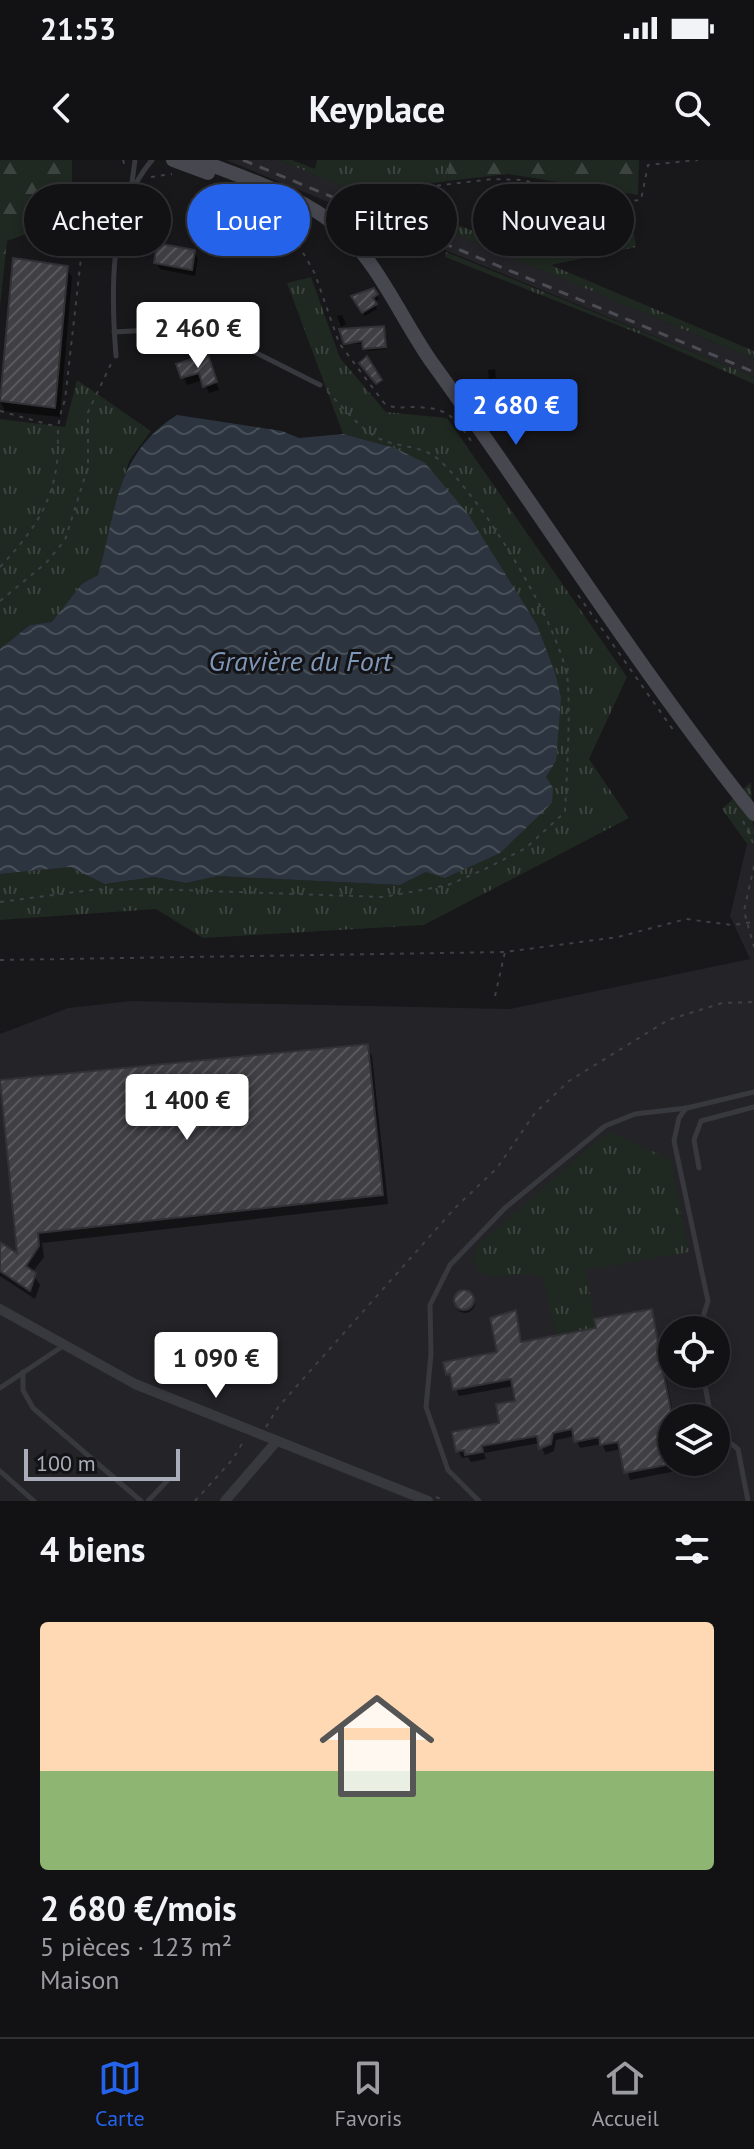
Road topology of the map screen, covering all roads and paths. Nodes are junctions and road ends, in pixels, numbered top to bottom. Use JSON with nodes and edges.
{"nodes":[{"id":1,"x":123,"y":160,"type":"edge"},
{"id":2,"x":135,"y":160,"type":"edge"},
{"id":3,"x":152,"y":160,"type":"edge"},
{"id":4,"x":199,"y":160,"type":"edge"},
{"id":5,"x":698,"y":160,"type":"edge"},
{"id":6,"x":176,"y":167,"type":"edge"},
{"id":7,"x":129,"y":171,"type":"dead end"},
{"id":8,"x":145,"y":176,"type":"dead end"},
{"id":9,"x":210,"y":183,"type":"dead end"},
{"id":10,"x":111,"y":184,"type":"edge"},
{"id":11,"x":129,"y":184,"type":"joint"},
{"id":12,"x":138,"y":184,"type":"edge"},
{"id":13,"x":240,"y":184,"type":"edge"},
{"id":14,"x":256,"y":184,"type":"edge"},
{"id":15,"x":451,"y":184,"type":"edge"},
{"id":16,"x":310,"y":209,"type":"edge"},
{"id":17,"x":81,"y":256,"type":"edge"},
{"id":18,"x":118,"y":256,"type":"edge"},
{"id":19,"x":114,"y":332,"type":"junction"},
{"id":20,"x":116,"y":356,"type":"joint"},
{"id":21,"x":320,"y":385,"type":"joint"},
{"id":22,"x":0,"y":411,"type":"edge"},
{"id":23,"x":56,"y":426,"type":"junction"},
{"id":24,"x":476,"y":448,"type":"dead end"},
{"id":25,"x":0,"y":567,"type":"edge"},
{"id":26,"x":572,"y":587,"type":"dead end"},
{"id":27,"x":0,"y":601,"type":"edge"},
{"id":28,"x":681,"y":741,"type":"dead end"},
{"id":29,"x":705,"y":748,"type":"junction"},
{"id":30,"x":754,"y":801,"type":"edge"},
{"id":31,"x":738,"y":814,"type":"dead end"},
{"id":32,"x":754,"y":814,"type":"edge"},
{"id":33,"x":754,"y":845,"type":"edge"},
{"id":34,"x":754,"y":866,"type":"edge"},
{"id":35,"x":0,"y":902,"type":"edge"},
{"id":36,"x":754,"y":922,"type":"edge"},
{"id":37,"x":746,"y":925,"type":"junction"},
{"id":38,"x":754,"y":947,"type":"edge"},
{"id":39,"x":505,"y":952,"type":"junction"},
{"id":40,"x":0,"y":960,"type":"edge"},
{"id":41,"x":495,"y":996,"type":"dead end"},
{"id":42,"x":754,"y":1002,"type":"edge"},
{"id":43,"x":754,"y":1092,"type":"edge"},
{"id":44,"x":754,"y":1107,"type":"edge"},
{"id":45,"x":687,"y":1108,"type":"junction"},
{"id":46,"x":699,"y":1168,"type":"dead end"},
{"id":47,"x":0,"y":1309,"type":"edge"},
{"id":48,"x":703,"y":1316,"type":"edge"},
{"id":49,"x":63,"y":1346,"type":"junction"},
{"id":50,"x":23,"y":1372,"type":"junction"},
{"id":51,"x":0,"y":1388,"type":"edge"},
{"id":52,"x":265,"y":1429,"type":"dead end"},
{"id":53,"x":243,"y":1442,"type":"dead end"},
{"id":54,"x":276,"y":1442,"type":"junction"},
{"id":55,"x":730,"y":1443,"type":"edge"},
{"id":56,"x":0,"y":1471,"type":"edge"},
{"id":57,"x":167,"y":1481,"type":"dead end"},
{"id":58,"x":34,"y":1501,"type":"edge"},
{"id":59,"x":141,"y":1501,"type":"edge"},
{"id":60,"x":148,"y":1501,"type":"edge"},
{"id":61,"x":195,"y":1501,"type":"edge"},
{"id":62,"x":225,"y":1501,"type":"edge"},
{"id":63,"x":428,"y":1501,"type":"edge"},
{"id":64,"x":479,"y":1501,"type":"edge"},
{"id":65,"x":748,"y":1501,"type":"edge"}],
"edges":[{"from":1,"to":7,"type":"path"},
{"from":2,"to":11,"type":"lane"},
{"from":3,"to":12,"type":"lane"},
{"from":4,"to":14,"type":"main road"},
{"from":5,"to":15,"type":"path"},
{"from":6,"to":8,"type":"path"},
{"from":6,"to":13,"type":"main road"},
{"from":9,"to":24,"type":"path"},
{"from":10,"to":11,"type":"path"},
{"from":16,"to":29,"type":"main road"},
{"from":17,"to":23,"type":"path"},
{"from":18,"to":19,"type":"lane"},
{"from":19,"to":20,"type":"lane"},
{"from":19,"to":21,"type":"lane"},
{"from":20,"to":27,"type":"path"},
{"from":21,"to":35,"type":"path"},
{"from":22,"to":23,"type":"path"},
{"from":23,"to":25,"type":"path"},
{"from":26,"to":28,"type":"path"},
{"from":29,"to":30,"type":"main road"},
{"from":29,"to":32,"type":"main road"},
{"from":31,"to":33,"type":"path"},
{"from":34,"to":37,"type":"path"},
{"from":36,"to":37,"type":"path"},
{"from":37,"to":38,"type":"path"},
{"from":37,"to":39,"type":"path"},
{"from":39,"to":40,"type":"path"},
{"from":39,"to":41,"type":"path"},
{"from":42,"to":52,"type":"path"},
{"from":43,"to":45,"type":"lane"},
{"from":44,"to":46,"type":"lane"},
{"from":45,"to":48,"type":"lane"},
{"from":45,"to":64,"type":"lane"},
{"from":47,"to":49,"type":"street"},
{"from":49,"to":50,"type":"lane"},
{"from":49,"to":54,"type":"street"},
{"from":50,"to":51,"type":"lane"},
{"from":50,"to":59,"type":"lane"},
{"from":53,"to":61,"type":"path"},
{"from":54,"to":62,"type":"street"},
{"from":54,"to":63,"type":"street"},
{"from":55,"to":65,"type":"lane"},
{"from":56,"to":58,"type":"lane"},
{"from":57,"to":60,"type":"lane"}]}
